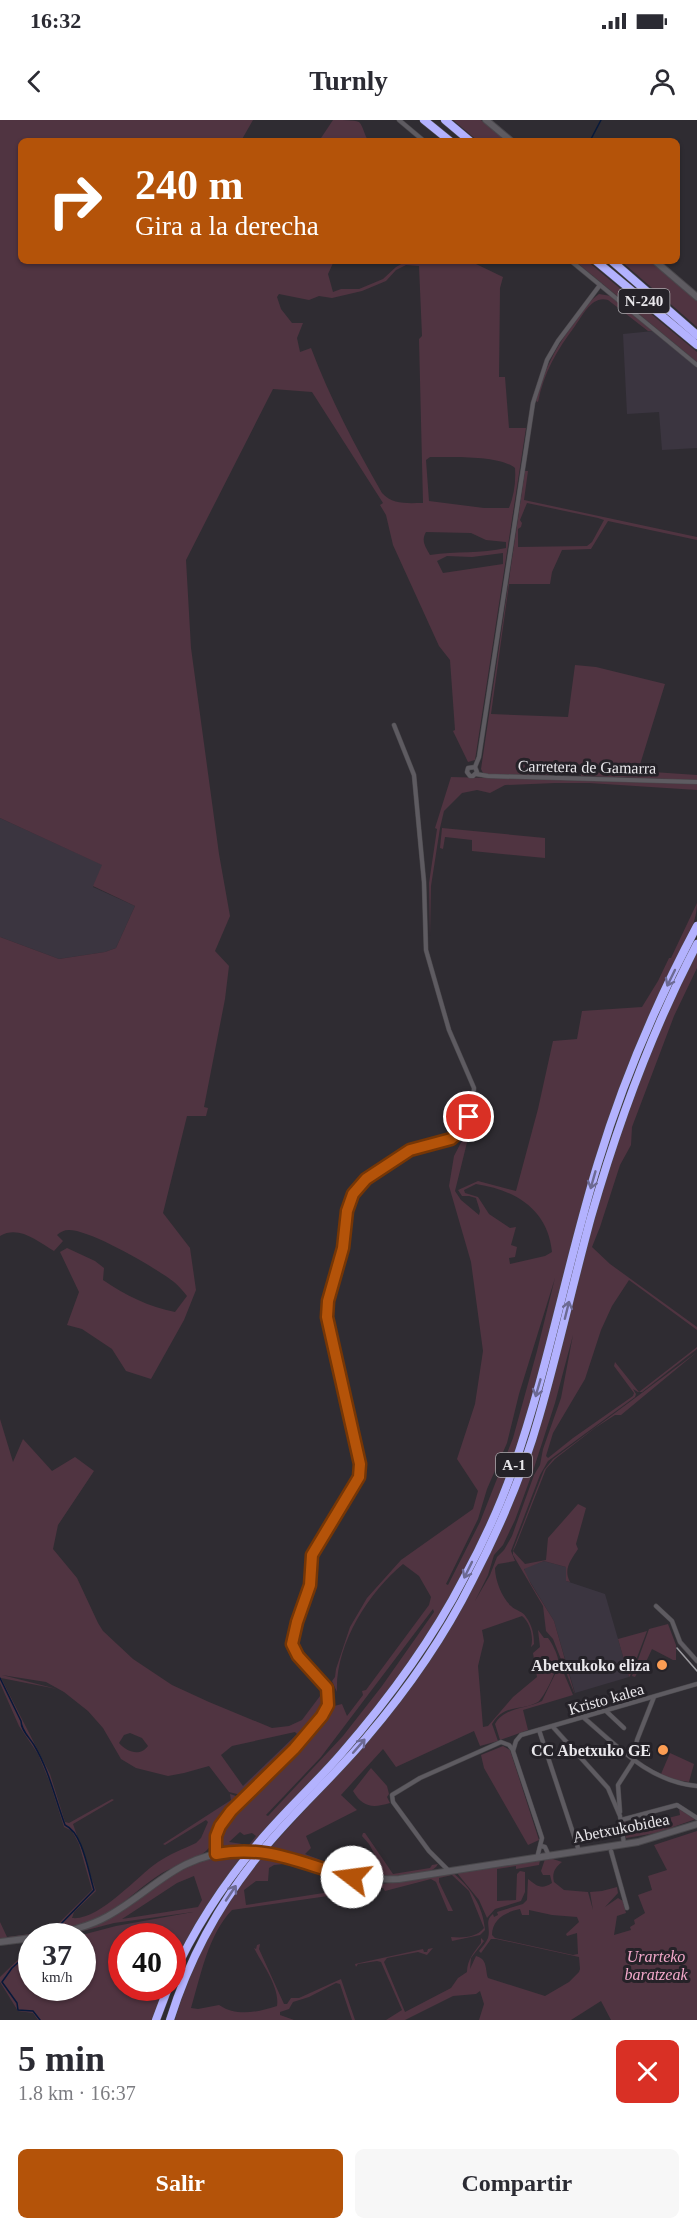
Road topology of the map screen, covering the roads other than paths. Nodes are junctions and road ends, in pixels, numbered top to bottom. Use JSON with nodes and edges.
{"nodes":[{"id":1,"x":399,"y":120,"type":"edge"},
{"id":2,"x":424,"y":120,"type":"edge"},
{"id":3,"x":445,"y":120,"type":"edge"},
{"id":4,"x":486,"y":120,"type":"edge"},
{"id":5,"x":420,"y":138,"type":"edge"},
{"id":6,"x":446,"y":138,"type":"edge"},
{"id":7,"x":466,"y":138,"type":"edge"},
{"id":8,"x":507,"y":138,"type":"edge"},
{"id":9,"x":575,"y":264,"type":"edge"},
{"id":10,"x":600,"y":264,"type":"edge"},
{"id":11,"x":615,"y":264,"type":"edge"},
{"id":12,"x":658,"y":264,"type":"edge"},
{"id":13,"x":600,"y":285,"type":"junction"},
{"id":14,"x":697,"y":297,"type":"edge"},
{"id":15,"x":696,"y":342,"type":"edge"},
{"id":16,"x":697,"y":364,"type":"edge"},
{"id":17,"x":394,"y":725,"type":"dead end"},
{"id":18,"x":475,"y":767,"type":"junction"},
{"id":19,"x":476,"y":774,"type":"junction"},
{"id":20,"x":697,"y":782,"type":"edge"},
{"id":21,"x":697,"y":926,"type":"edge"},
{"id":22,"x":697,"y":944,"type":"edge"},
{"id":23,"x":656,"y":1606,"type":"dead end"},
{"id":24,"x":697,"y":1661,"type":"edge"},
{"id":25,"x":697,"y":1684,"type":"edge"},
{"id":26,"x":654,"y":1697,"type":"junction"},
{"id":27,"x":606,"y":1711,"type":"junction"},
{"id":28,"x":583,"y":1717,"type":"junction"},
{"id":29,"x":553,"y":1727,"type":"junction"},
{"id":30,"x":624,"y":1728,"type":"dead end"},
{"id":31,"x":539,"y":1730,"type":"junction"},
{"id":32,"x":513,"y":1751,"type":"junction"},
{"id":33,"x":634,"y":1760,"type":"junction"},
{"id":34,"x":697,"y":1786,"type":"edge"},
{"id":35,"x":620,"y":1818,"type":"junction"},
{"id":36,"x":697,"y":1818,"type":"edge"},
{"id":37,"x":697,"y":1824,"type":"edge"},
{"id":38,"x":624,"y":1844,"type":"junction"},
{"id":39,"x":541,"y":1846,"type":"junction"},
{"id":40,"x":579,"y":1851,"type":"junction"},
{"id":41,"x":610,"y":1851,"type":"dead end"},
{"id":42,"x":216,"y":1854,"type":"junction"},
{"id":43,"x":549,"y":1856,"type":"junction"},
{"id":44,"x":537,"y":1858,"type":"junction"},
{"id":45,"x":449,"y":1872,"type":"junction"},
{"id":46,"x":627,"y":1908,"type":"dead end"},
{"id":47,"x":95,"y":1923,"type":"edge"},
{"id":48,"x":196,"y":1933,"type":"junction"},
{"id":49,"x":18,"y":1940,"type":"edge"},
{"id":50,"x":0,"y":1942,"type":"edge"},
{"id":51,"x":186,"y":1952,"type":"edge"},
{"id":52,"x":186,"y":1955,"type":"edge"},
{"id":53,"x":165,"y":2001,"type":"edge"},
{"id":54,"x":167,"y":2001,"type":"edge"},
{"id":55,"x":156,"y":2020,"type":"edge"},
{"id":56,"x":161,"y":2020,"type":"edge"},
{"id":57,"x":171,"y":2020,"type":"edge"}],
"edges":[{"from":1,"to":5,"type":"street"},
{"from":2,"to":6,"type":"highway"},
{"from":3,"to":7,"type":"highway"},
{"from":4,"to":8,"type":"street"},
{"from":9,"to":13,"type":"street"},
{"from":10,"to":15,"type":"highway","number":"N-240"},
{"from":11,"to":15,"type":"highway","number":"N-240"},
{"from":12,"to":14,"type":"street"},
{"from":13,"to":16,"type":"street"},
{"from":13,"to":18,"type":"street"},
{"from":17,"to":42,"type":"street"},
{"from":18,"to":19,"type":"street"},
{"from":18,"to":19,"type":"street"},
{"from":19,"to":20,"type":"street","name":"Carretera de Gamarra"},
{"from":21,"to":48,"type":"highway","number":"A-1","one_way":true},
{"from":57,"to":22,"type":"highway","number":"A-1","one_way":true},
{"from":23,"to":24,"type":"street"},
{"from":25,"to":26,"type":"street","name":"Kristo kalea"},
{"from":26,"to":27,"type":"street","name":"Kristo kalea"},
{"from":26,"to":33,"type":"street"},
{"from":27,"to":28,"type":"street","name":"Kristo kalea"},
{"from":27,"to":30,"type":"street"},
{"from":28,"to":29,"type":"street","name":"Kristo kalea"},
{"from":28,"to":33,"type":"street"},
{"from":29,"to":31,"type":"street","name":"Kristo kalea"},
{"from":29,"to":35,"type":"street"},
{"from":31,"to":32,"type":"street","name":"Kristo kalea"},
{"from":31,"to":40,"type":"street"},
{"from":32,"to":39,"type":"street"},
{"from":32,"to":45,"type":"street"},
{"from":33,"to":34,"type":"street"},
{"from":33,"to":35,"type":"street"},
{"from":35,"to":36,"type":"street"},
{"from":35,"to":38,"type":"street"},
{"from":37,"to":38,"type":"street","name":"Abetxukobidea"},
{"from":38,"to":40,"type":"street","name":"Abetxukobidea"},
{"from":39,"to":43,"type":"street"},
{"from":39,"to":44,"type":"street"},
{"from":40,"to":43,"type":"street","name":"Abetxukobidea"},
{"from":41,"to":46,"type":"street"},
{"from":42,"to":45,"type":"street","name":"Abetxukobidea","bridge":true},
{"from":42,"to":47,"type":"street","name":"Abetxukobidea"},
{"from":43,"to":44,"type":"street","name":"Abetxukobidea"},
{"from":44,"to":45,"type":"street","name":"Abetxukobidea"},
{"from":48,"to":51,"type":"highway"},
{"from":48,"to":52,"type":"highway","number":"A-1"},
{"from":49,"to":50,"type":"street"},
{"from":53,"to":55,"type":"highway"},
{"from":54,"to":56,"type":"highway","number":"A-1"}]}
